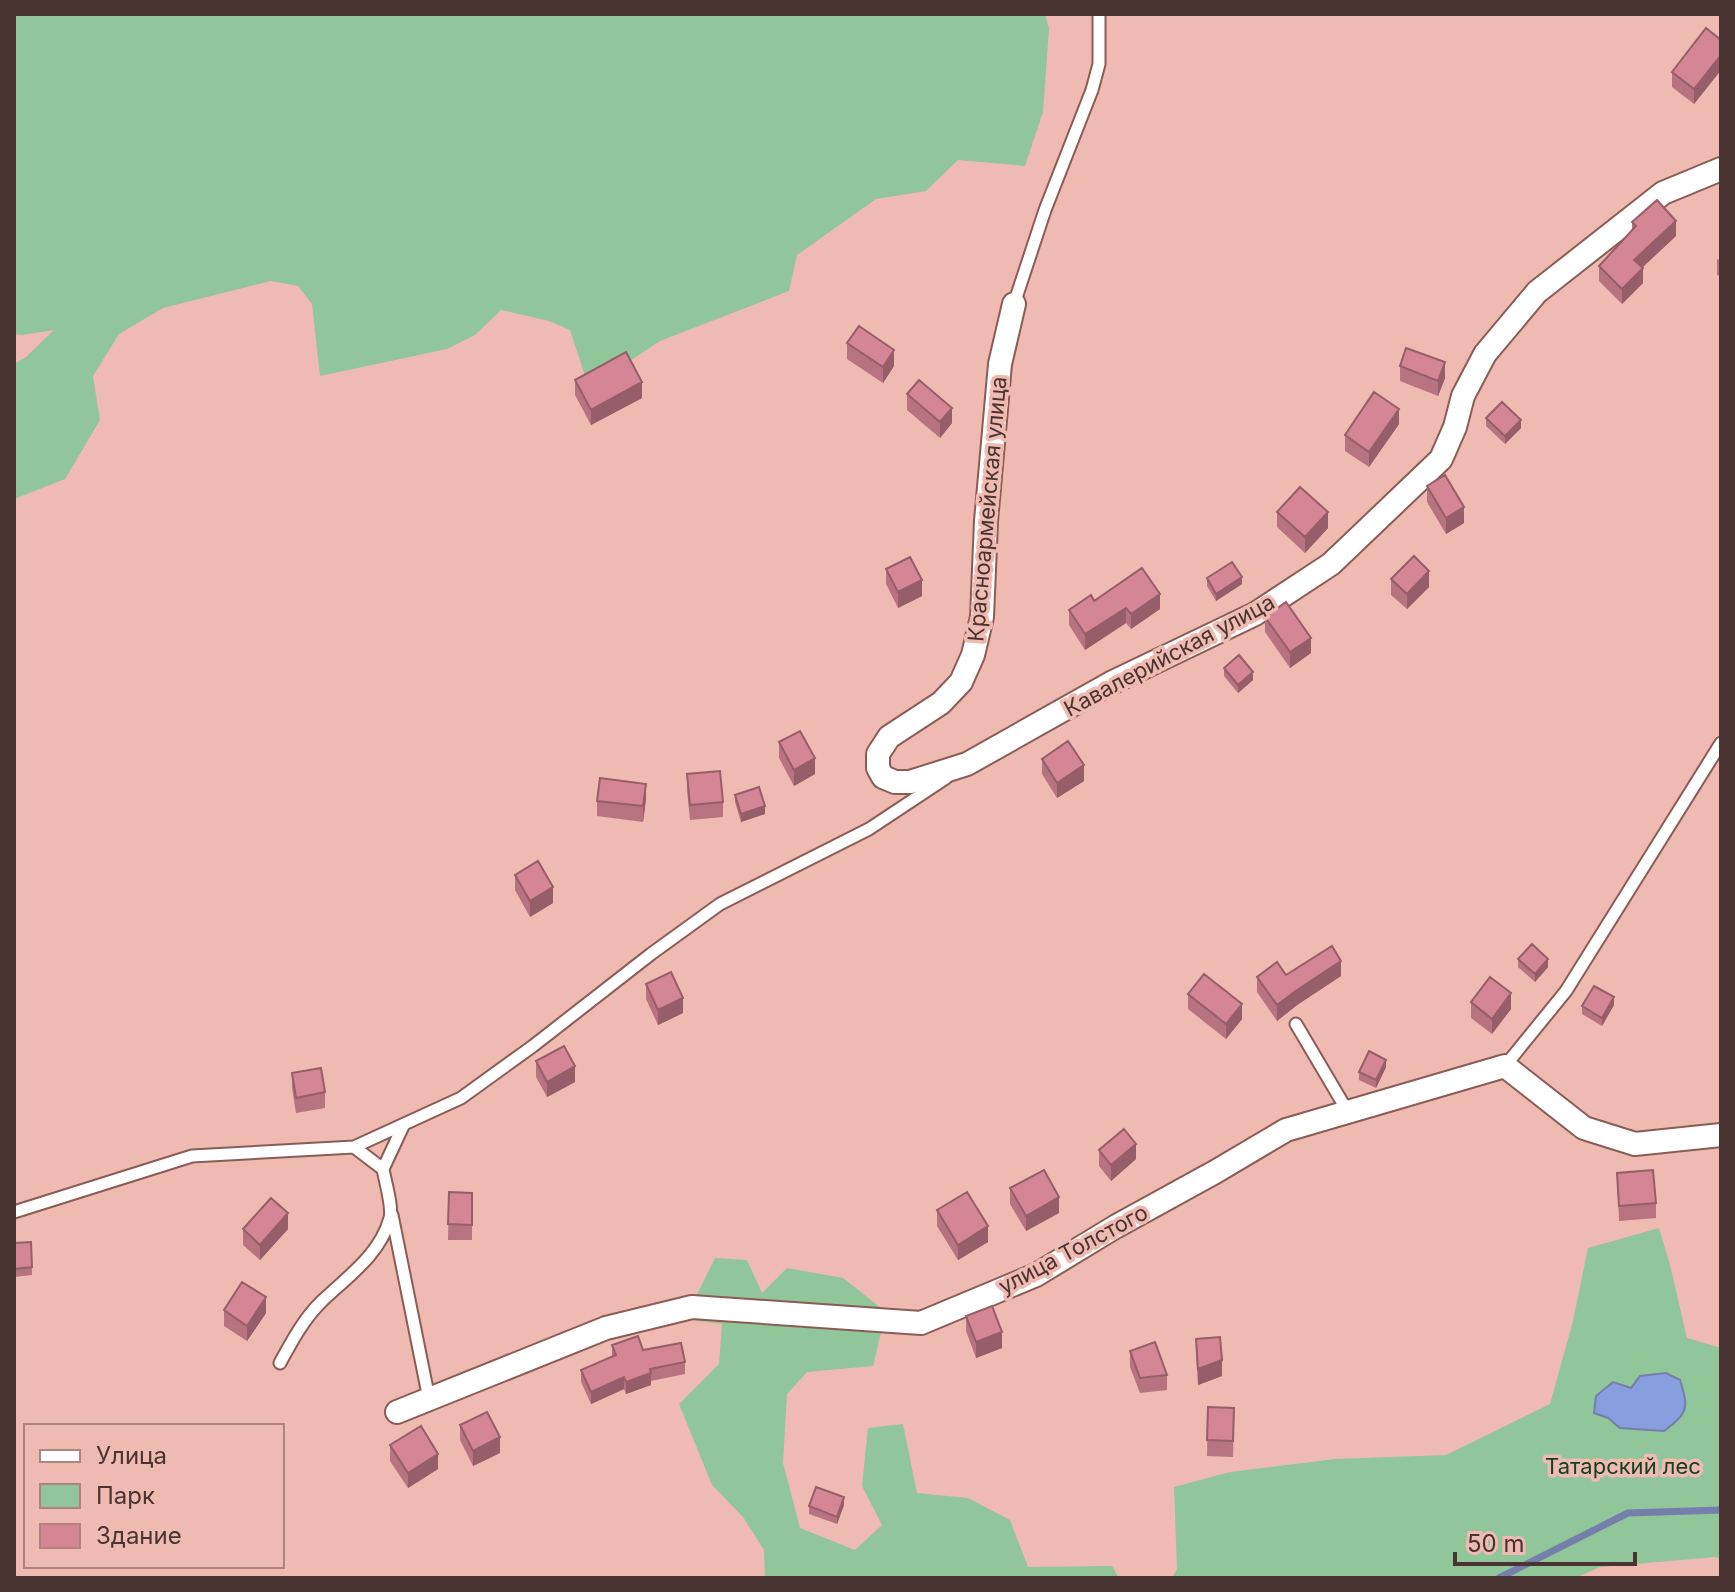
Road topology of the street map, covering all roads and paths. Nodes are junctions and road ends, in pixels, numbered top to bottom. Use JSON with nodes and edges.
{"nodes":[{"id":1,"x":1099,"y":14,"type":"edge"},
{"id":2,"x":1721,"y":169,"type":"edge"},
{"id":3,"x":1014,"y":304,"type":"joint"},
{"id":4,"x":1721,"y":743,"type":"edge"},
{"id":5,"x":967,"y":764,"type":"junction"},
{"id":6,"x":1296,"y":1024,"type":"dead end"},
{"id":7,"x":1505,"y":1066,"type":"junction"},
{"id":8,"x":1348,"y":1112,"type":"junction"},
{"id":9,"x":404,"y":1124,"type":"junction"},
{"id":10,"x":1721,"y":1135,"type":"edge"},
{"id":11,"x":354,"y":1147,"type":"junction"},
{"id":12,"x":383,"y":1169,"type":"junction"},
{"id":13,"x":14,"y":1212,"type":"edge"},
{"id":14,"x":392,"y":1215,"type":"junction"},
{"id":15,"x":280,"y":1363,"type":"dead end"},
{"id":16,"x":429,"y":1399,"type":"junction"},
{"id":17,"x":397,"y":1412,"type":"dead end"}],
"edges":[{"from":1,"to":3,"type":"lane"},
{"from":2,"to":5,"type":"street","name":"Кавалерийская улица"},
{"from":3,"to":5,"type":"street","name":"Красноармейская улица"},
{"from":4,"to":7,"type":"lane"},
{"from":5,"to":9,"type":"lane"},
{"from":6,"to":8,"type":"lane"},
{"from":7,"to":8,"type":"street","name":"улица Толстого"},
{"from":7,"to":10,"type":"street"},
{"from":8,"to":16,"type":"street","name":"улица Толстого"},
{"from":9,"to":11,"type":"lane"},
{"from":9,"to":12,"type":"lane"},
{"from":11,"to":12,"type":"lane"},
{"from":11,"to":13,"type":"lane"},
{"from":12,"to":14,"type":"lane"},
{"from":14,"to":15,"type":"lane"},
{"from":14,"to":16,"type":"lane"},
{"from":16,"to":17,"type":"street","name":"улица Толстого"}]}
